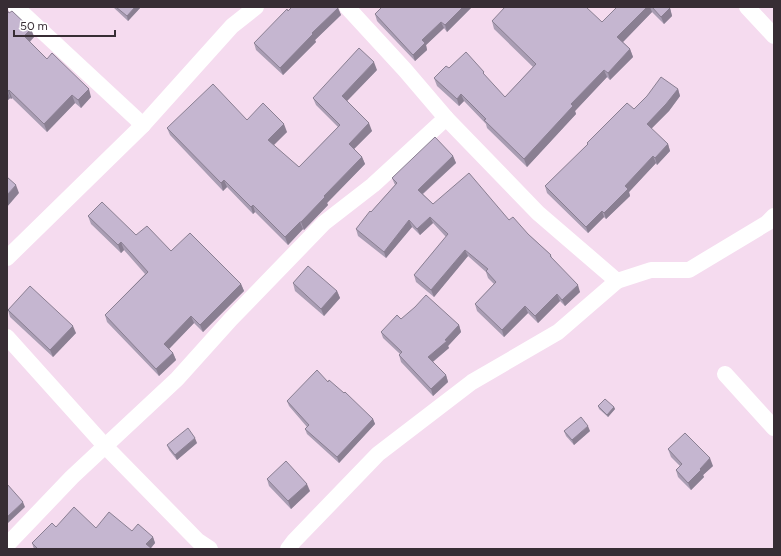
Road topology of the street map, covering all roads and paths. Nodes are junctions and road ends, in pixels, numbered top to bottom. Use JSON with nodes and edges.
{"nodes":[{"id":1,"x":16,"y":7,"type":"edge"},
{"id":2,"x":256,"y":7,"type":"edge"},
{"id":3,"x":347,"y":7,"type":"edge"},
{"id":4,"x":747,"y":7,"type":"edge"},
{"id":5,"x":774,"y":36,"type":"edge"},
{"id":6,"x":446,"y":118,"type":"junction"},
{"id":7,"x":143,"y":125,"type":"junction"},
{"id":8,"x":774,"y":216,"type":"edge"},
{"id":9,"x":7,"y":258,"type":"edge"},
{"id":10,"x":617,"y":281,"type":"junction"},
{"id":11,"x":7,"y":337,"type":"edge"},
{"id":12,"x":725,"y":374,"type":"dead end"},
{"id":13,"x":774,"y":428,"type":"edge"},
{"id":14,"x":105,"y":446,"type":"junction"},
{"id":15,"x":7,"y":545,"type":"edge"},
{"id":16,"x":210,"y":549,"type":"edge"},
{"id":17,"x":288,"y":549,"type":"edge"}],
"edges":[{"from":1,"to":7,"type":"street"},
{"from":2,"to":7,"type":"street"},
{"from":3,"to":6,"type":"street"},
{"from":4,"to":5,"type":"street"},
{"from":6,"to":10,"type":"street"},
{"from":6,"to":14,"type":"street"},
{"from":7,"to":9,"type":"street"},
{"from":8,"to":10,"type":"street"},
{"from":10,"to":17,"type":"street"},
{"from":11,"to":14,"type":"street"},
{"from":12,"to":13,"type":"street"},
{"from":14,"to":15,"type":"street"},
{"from":14,"to":16,"type":"street"}]}
